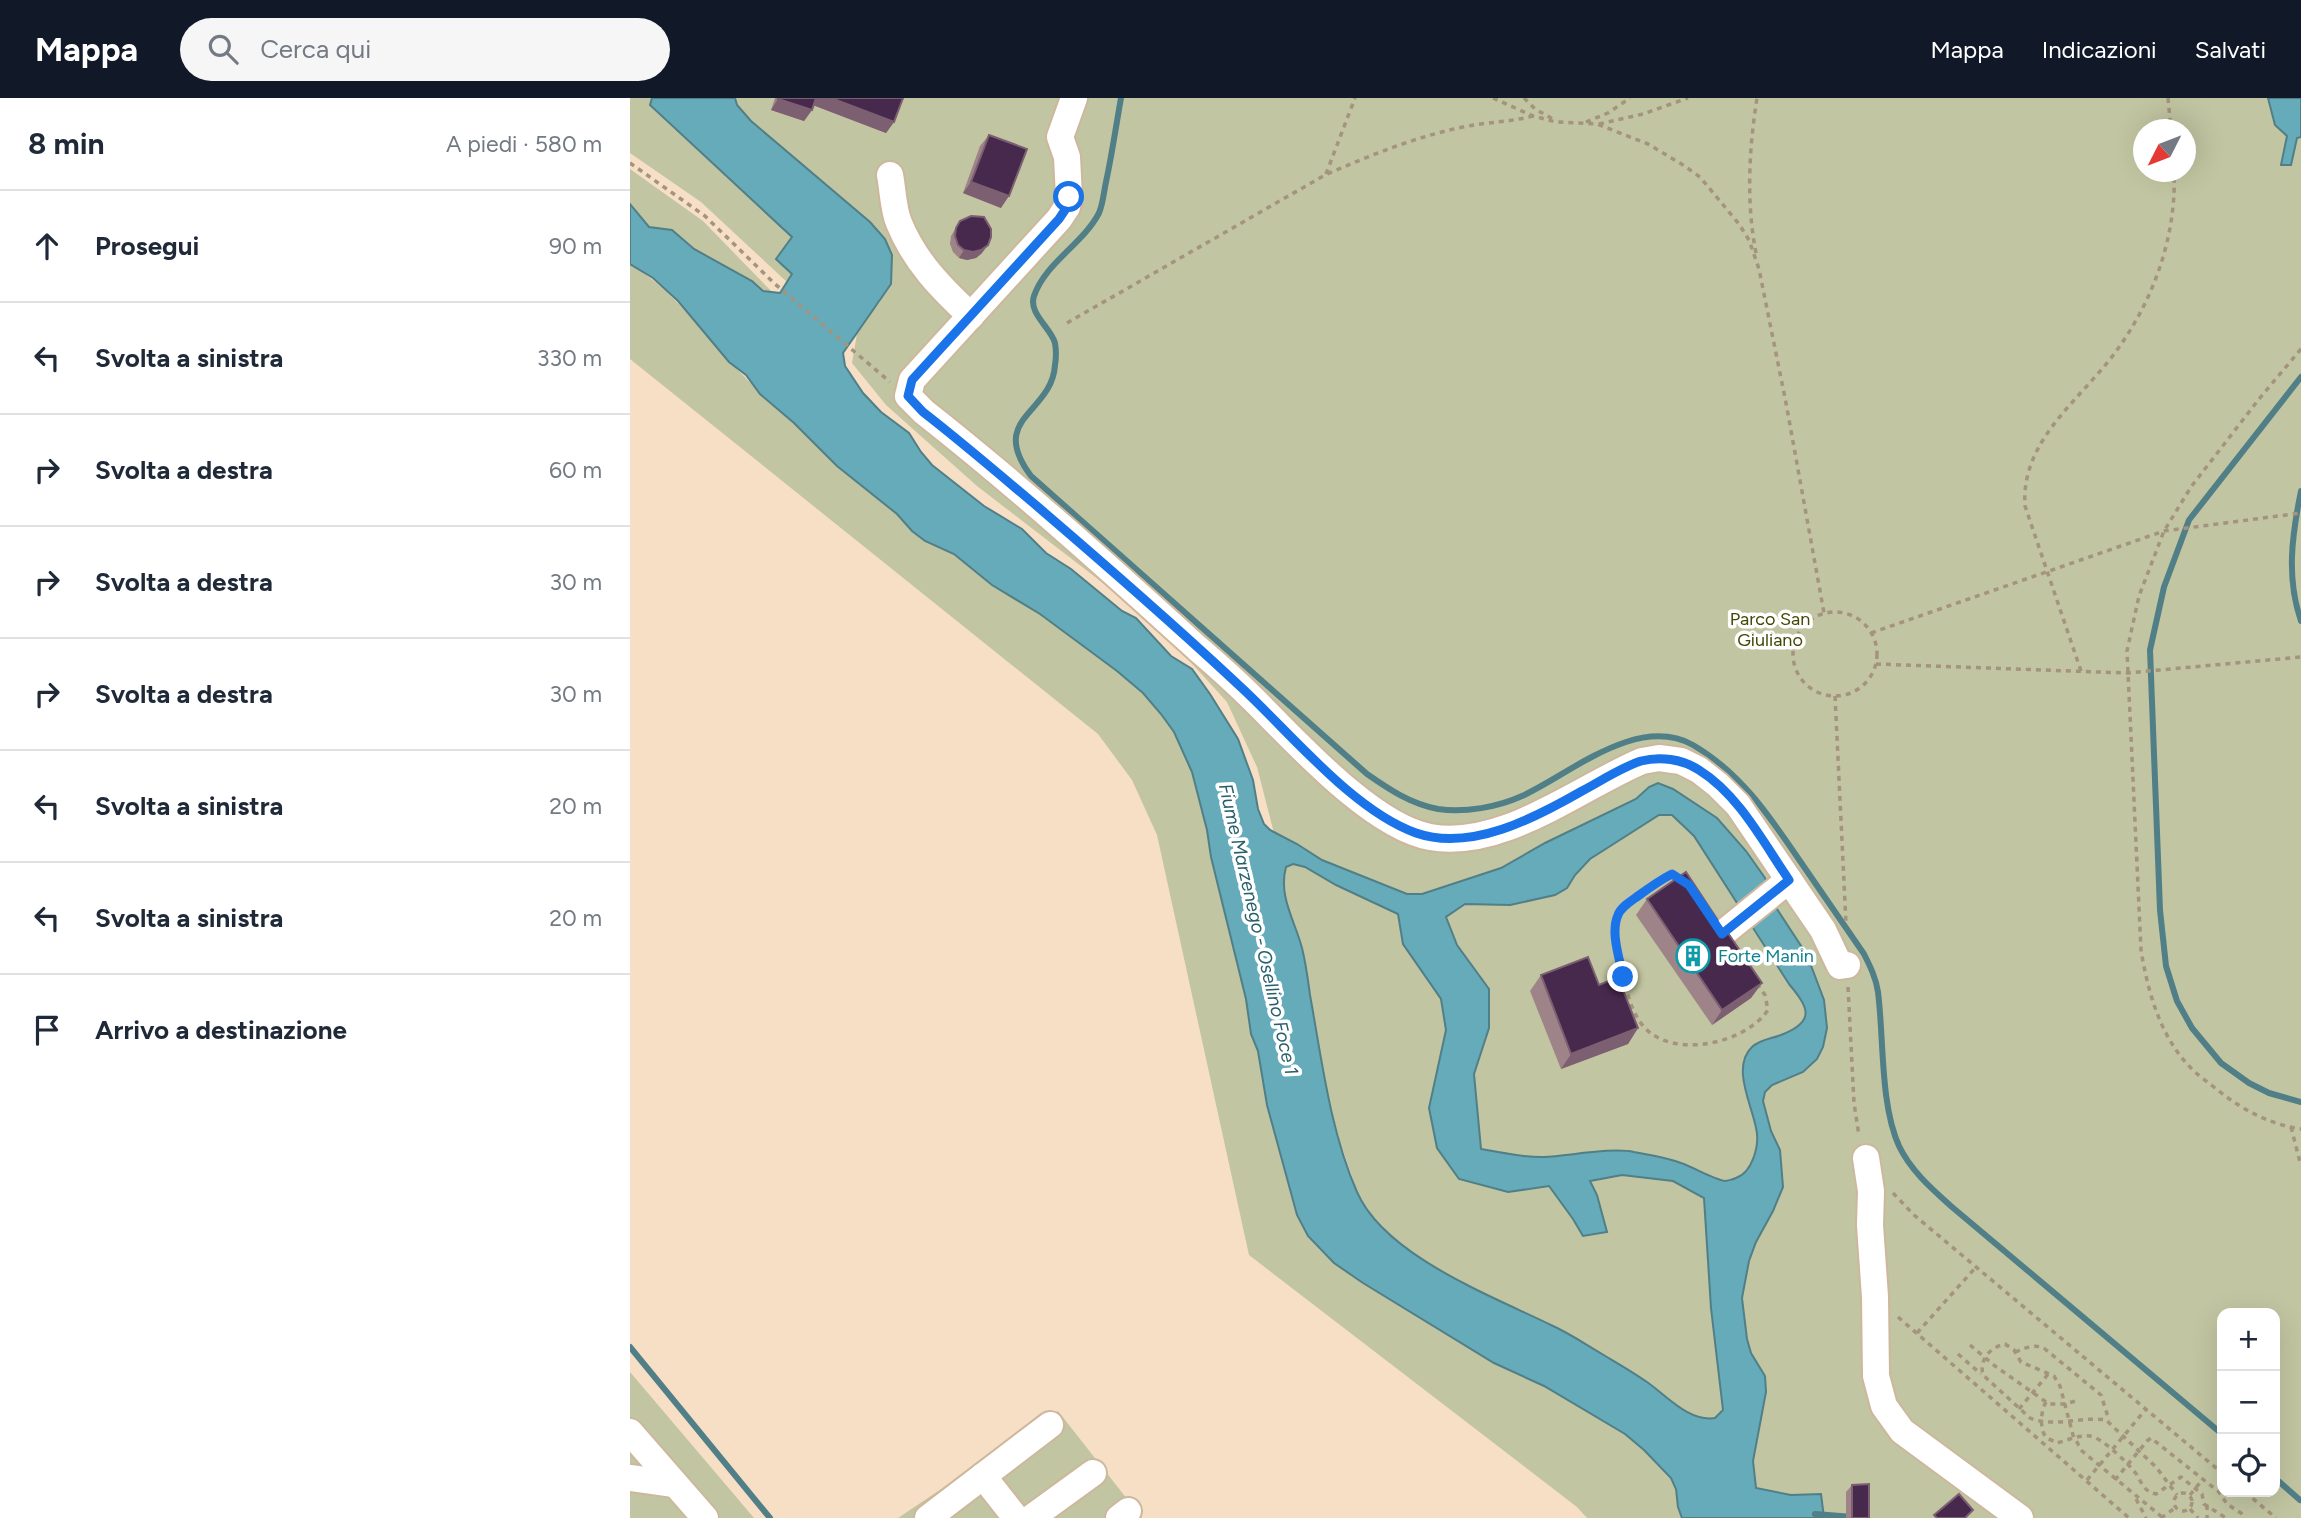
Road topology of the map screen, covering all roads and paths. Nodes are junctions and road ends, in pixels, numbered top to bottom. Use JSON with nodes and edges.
{"nodes":[{"id":1,"x":1074,"y":98,"type":"edge"},
{"id":2,"x":1355,"y":98,"type":"edge"},
{"id":3,"x":1493,"y":98,"type":"edge"},
{"id":4,"x":1524,"y":98,"type":"edge"},
{"id":5,"x":1630,"y":98,"type":"edge"},
{"id":6,"x":1688,"y":98,"type":"edge"},
{"id":7,"x":1757,"y":98,"type":"edge"},
{"id":8,"x":2168,"y":98,"type":"edge"},
{"id":9,"x":1533,"y":116,"type":"junction"},
{"id":10,"x":2170,"y":119,"type":"edge"},
{"id":11,"x":1565,"y":122,"type":"junction"},
{"id":12,"x":1578,"y":124,"type":"junction"},
{"id":13,"x":1597,"y":124,"type":"junction"},
{"id":14,"x":630,"y":163,"type":"edge"},
{"id":15,"x":890,"y":175,"type":"dead end"},
{"id":16,"x":1325,"y":175,"type":"junction"},
{"id":17,"x":2175,"y":182,"type":"edge"},
{"id":18,"x":1759,"y":269,"type":"junction"},
{"id":19,"x":971,"y":316,"type":"junction"},
{"id":20,"x":1067,"y":323,"type":"dead end"},
{"id":21,"x":2301,"y":349,"type":"edge"},
{"id":22,"x":908,"y":396,"type":"junction"},
{"id":23,"x":2301,"y":513,"type":"edge"},
{"id":24,"x":2164,"y":531,"type":"junction"},
{"id":25,"x":2047,"y":572,"type":"junction"},
{"id":26,"x":1824,"y":613,"type":"junction"},
{"id":27,"x":1871,"y":633,"type":"junction"},
{"id":28,"x":2301,"y":657,"type":"edge"},
{"id":29,"x":1876,"y":664,"type":"junction"},
{"id":30,"x":2081,"y":671,"type":"junction"},
{"id":31,"x":2127,"y":673,"type":"junction"},
{"id":32,"x":1835,"y":696,"type":"junction"},
{"id":33,"x":1782,"y":885,"type":"junction"},
{"id":34,"x":1846,"y":917,"type":"dead end"},
{"id":35,"x":1730,"y":927,"type":"junction"},
{"id":36,"x":1847,"y":965,"type":"joint"},
{"id":37,"x":2291,"y":1127,"type":"junction"},
{"id":38,"x":2301,"y":1129,"type":"edge"},
{"id":39,"x":1866,"y":1158,"type":"joint"},
{"id":40,"x":2301,"y":1166,"type":"edge"},
{"id":41,"x":1890,"y":1189,"type":"dead end"},
{"id":42,"x":1976,"y":1267,"type":"junction"},
{"id":43,"x":1875,"y":1297,"type":"junction"},
{"id":44,"x":1917,"y":1333,"type":"junction"},
{"id":45,"x":1970,"y":1345,"type":"dead end"},
{"id":46,"x":2015,"y":1352,"type":"junction"},
{"id":47,"x":1958,"y":1354,"type":"dead end"},
{"id":48,"x":1985,"y":1358,"type":"junction"},
{"id":49,"x":2049,"y":1373,"type":"junction"},
{"id":50,"x":1983,"y":1375,"type":"junction"},
{"id":51,"x":2033,"y":1392,"type":"junction"},
{"id":52,"x":2076,"y":1401,"type":"dead end"},
{"id":53,"x":2046,"y":1402,"type":"junction"},
{"id":54,"x":2064,"y":1404,"type":"junction"},
{"id":55,"x":2019,"y":1409,"type":"junction"},
{"id":56,"x":2146,"y":1409,"type":"junction"},
{"id":57,"x":2068,"y":1420,"type":"junction"},
{"id":58,"x":2042,"y":1421,"type":"junction"},
{"id":59,"x":2110,"y":1422,"type":"junction"},
{"id":60,"x":1050,"y":1425,"type":"dead end"},
{"id":61,"x":630,"y":1432,"type":"edge"},
{"id":62,"x":2124,"y":1435,"type":"junction"},
{"id":63,"x":2074,"y":1437,"type":"junction"},
{"id":64,"x":2112,"y":1450,"type":"junction"},
{"id":65,"x":2139,"y":1451,"type":"junction"},
{"id":66,"x":2128,"y":1464,"type":"junction"},
{"id":67,"x":2099,"y":1465,"type":"junction"},
{"id":68,"x":2217,"y":1469,"type":"edge"},
{"id":69,"x":1093,"y":1473,"type":"dead end"},
{"id":70,"x":984,"y":1476,"type":"junction"},
{"id":71,"x":630,"y":1478,"type":"edge"},
{"id":72,"x":2086,"y":1480,"type":"junction"},
{"id":73,"x":2115,"y":1480,"type":"junction"},
{"id":74,"x":2202,"y":1480,"type":"junction"},
{"id":75,"x":2169,"y":1483,"type":"junction"},
{"id":76,"x":674,"y":1484,"type":"junction"},
{"id":77,"x":2195,"y":1489,"type":"junction"},
{"id":78,"x":2177,"y":1495,"type":"junction"},
{"id":79,"x":2190,"y":1496,"type":"junction"},
{"id":80,"x":2135,"y":1497,"type":"junction"},
{"id":81,"x":2251,"y":1497,"type":"edge"},
{"id":82,"x":2207,"y":1505,"type":"junction"},
{"id":83,"x":2175,"y":1508,"type":"junction"},
{"id":84,"x":2190,"y":1509,"type":"junction"},
{"id":85,"x":705,"y":1518,"type":"edge"},
{"id":86,"x":928,"y":1518,"type":"edge"},
{"id":87,"x":1016,"y":1518,"type":"edge"},
{"id":88,"x":1031,"y":1518,"type":"edge"},
{"id":89,"x":2020,"y":1518,"type":"edge"},
{"id":90,"x":2129,"y":1518,"type":"edge"},
{"id":91,"x":2146,"y":1518,"type":"edge"},
{"id":92,"x":2161,"y":1518,"type":"edge"},
{"id":93,"x":2198,"y":1518,"type":"edge"},
{"id":94,"x":2207,"y":1518,"type":"edge"},
{"id":95,"x":2226,"y":1518,"type":"edge"},
{"id":96,"x":2244,"y":1518,"type":"edge"},
{"id":97,"x":2276,"y":1518,"type":"edge"}],
"edges":[{"from":1,"to":19,"type":"street"},
{"from":2,"to":16,"type":"path"},
{"from":3,"to":9,"type":"path"},
{"from":4,"to":11,"type":"path"},
{"from":5,"to":12,"type":"path"},
{"from":6,"to":13,"type":"path"},
{"from":7,"to":18,"type":"path"},
{"from":8,"to":10,"type":"path"},
{"from":9,"to":11,"type":"path"},
{"from":9,"to":16,"type":"path"},
{"from":11,"to":12,"type":"path"},
{"from":12,"to":13,"type":"path"},
{"from":13,"to":18,"type":"path"},
{"from":14,"to":22,"type":"path"},
{"from":15,"to":19,"type":"street"},
{"from":16,"to":20,"type":"path"},
{"from":17,"to":25,"type":"path"},
{"from":18,"to":26,"type":"path"},
{"from":19,"to":22,"type":"street"},
{"from":21,"to":24,"type":"path"},
{"from":22,"to":33,"type":"street"},
{"from":23,"to":24,"type":"path"},
{"from":24,"to":25,"type":"path"},
{"from":24,"to":31,"type":"path"},
{"from":25,"to":27,"type":"path"},
{"from":25,"to":30,"type":"path"},
{"from":26,"to":27,"type":"path"},
{"from":26,"to":32,"type":"path"},
{"from":27,"to":29,"type":"path"},
{"from":28,"to":31,"type":"path"},
{"from":29,"to":30,"type":"path"},
{"from":29,"to":32,"type":"path"},
{"from":30,"to":31,"type":"path"},
{"from":31,"to":37,"type":"path"},
{"from":32,"to":34,"type":"path"},
{"from":33,"to":35,"type":"street"},
{"from":33,"to":36,"type":"street"},
{"from":35,"to":35,"type":"path"},
{"from":36,"to":39,"type":"path"},
{"from":37,"to":38,"type":"path"},
{"from":37,"to":40,"type":"path"},
{"from":39,"to":43,"type":"street"},
{"from":41,"to":42,"type":"path"},
{"from":42,"to":44,"type":"path"},
{"from":42,"to":56,"type":"path"},
{"from":43,"to":44,"type":"path"},
{"from":43,"to":89,"type":"street"},
{"from":44,"to":72,"type":"path"},
{"from":45,"to":48,"type":"path"},
{"from":46,"to":48,"type":"path"},
{"from":46,"to":49,"type":"path"},
{"from":46,"to":59,"type":"path"},
{"from":47,"to":50,"type":"path"},
{"from":48,"to":50,"type":"path"},
{"from":48,"to":51,"type":"path"},
{"from":49,"to":51,"type":"path"},
{"from":49,"to":54,"type":"path"},
{"from":50,"to":55,"type":"path"},
{"from":51,"to":53,"type":"path"},
{"from":51,"to":55,"type":"path"},
{"from":52,"to":54,"type":"path"},
{"from":53,"to":54,"type":"path"},
{"from":53,"to":58,"type":"path"},
{"from":54,"to":57,"type":"path"},
{"from":55,"to":58,"type":"path"},
{"from":56,"to":62,"type":"path"},
{"from":56,"to":68,"type":"path"},
{"from":57,"to":58,"type":"path"},
{"from":57,"to":59,"type":"path"},
{"from":57,"to":63,"type":"path"},
{"from":58,"to":63,"type":"path"},
{"from":59,"to":62,"type":"path"},
{"from":60,"to":70,"type":"street"},
{"from":61,"to":76,"type":"street"},
{"from":62,"to":64,"type":"path"},
{"from":62,"to":65,"type":"path"},
{"from":63,"to":64,"type":"path"},
{"from":63,"to":67,"type":"path"},
{"from":64,"to":66,"type":"path"},
{"from":64,"to":67,"type":"path"},
{"from":65,"to":66,"type":"path"},
{"from":65,"to":74,"type":"path"},
{"from":65,"to":75,"type":"path"},
{"from":66,"to":73,"type":"path"},
{"from":66,"to":75,"type":"path"},
{"from":67,"to":72,"type":"path"},
{"from":67,"to":73,"type":"path"},
{"from":69,"to":88,"type":"street"},
{"from":70,"to":86,"type":"street"},
{"from":70,"to":87,"type":"street"},
{"from":71,"to":76,"type":"street"},
{"from":72,"to":90,"type":"path"},
{"from":73,"to":80,"type":"path"},
{"from":74,"to":77,"type":"path"},
{"from":74,"to":96,"type":"path"},
{"from":75,"to":77,"type":"path"},
{"from":75,"to":78,"type":"path"},
{"from":76,"to":85,"type":"street"},
{"from":77,"to":79,"type":"path"},
{"from":77,"to":82,"type":"path"},
{"from":78,"to":79,"type":"path"},
{"from":78,"to":83,"type":"path"},
{"from":79,"to":84,"type":"path"},
{"from":80,"to":91,"type":"path"},
{"from":80,"to":92,"type":"path"},
{"from":81,"to":97,"type":"path"},
{"from":82,"to":94,"type":"path"},
{"from":82,"to":95,"type":"path"},
{"from":83,"to":84,"type":"path"},
{"from":83,"to":92,"type":"path"},
{"from":84,"to":93,"type":"path"}]}
